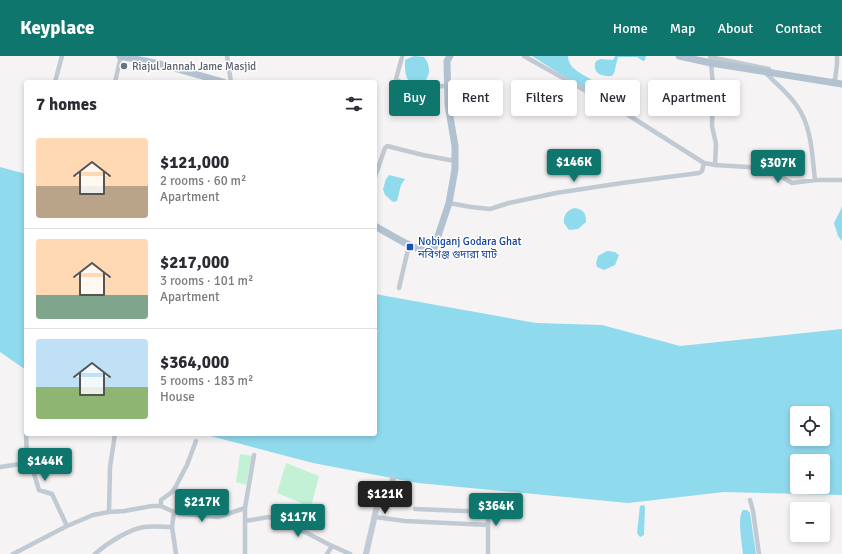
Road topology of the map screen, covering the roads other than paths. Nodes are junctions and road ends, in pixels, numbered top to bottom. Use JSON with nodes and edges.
{"nodes":[{"id":1,"x":62,"y":56,"type":"edge"},
{"id":2,"x":120,"y":56,"type":"edge"},
{"id":3,"x":227,"y":56,"type":"edge"},
{"id":4,"x":524,"y":56,"type":"edge"},
{"id":5,"x":679,"y":56,"type":"edge"},
{"id":6,"x":837,"y":56,"type":"edge"},
{"id":7,"x":402,"y":58,"type":"dead end"},
{"id":8,"x":448,"y":58,"type":"edge"},
{"id":9,"x":710,"y":58,"type":"edge"},
{"id":10,"x":764,"y":71,"type":"junction"},
{"id":11,"x":56,"y":80,"type":"edge"},
{"id":12,"x":115,"y":80,"type":"edge"},
{"id":13,"x":216,"y":80,"type":"edge"},
{"id":14,"x":231,"y":80,"type":"edge"},
{"id":15,"x":842,"y":84,"type":"edge"},
{"id":16,"x":447,"y":86,"type":"junction"},
{"id":17,"x":455,"y":162,"type":"junction"},
{"id":18,"x":704,"y":163,"type":"junction"},
{"id":19,"x":715,"y":165,"type":"junction"},
{"id":20,"x":377,"y":171,"type":"edge"},
{"id":21,"x":816,"y":180,"type":"junction"},
{"id":22,"x":842,"y":180,"type":"edge"},
{"id":23,"x":449,"y":203,"type":"junction"},
{"id":24,"x":377,"y":227,"type":"edge"},
{"id":25,"x":409,"y":245,"type":"junction"},
{"id":26,"x":399,"y":288,"type":"dead end"},
{"id":27,"x":26,"y":436,"type":"edge"},
{"id":28,"x":115,"y":436,"type":"edge"},
{"id":29,"x":196,"y":441,"type":"dead end"},
{"id":30,"x":254,"y":455,"type":"dead end"},
{"id":31,"x":27,"y":463,"type":"junction"},
{"id":32,"x":0,"y":467,"type":"edge"},
{"id":33,"x":393,"y":478,"type":"dead end"},
{"id":34,"x":488,"y":500,"type":"dead end"},
{"id":35,"x":750,"y":500,"type":"dead end"},
{"id":36,"x":161,"y":506,"type":"junction"},
{"id":37,"x":245,"y":508,"type":"junction"},
{"id":38,"x":415,"y":509,"type":"dead end"},
{"id":39,"x":109,"y":512,"type":"junction"},
{"id":40,"x":174,"y":512,"type":"junction"},
{"id":41,"x":488,"y":512,"type":"junction"},
{"id":42,"x":375,"y":517,"type":"junction"},
{"id":43,"x":245,"y":521,"type":"junction"},
{"id":44,"x":488,"y":525,"type":"junction"},
{"id":45,"x":68,"y":526,"type":"junction"},
{"id":46,"x":172,"y":527,"type":"junction"},
{"id":47,"x":332,"y":546,"type":"junction"},
{"id":48,"x":13,"y":554,"type":"edge"},
{"id":49,"x":96,"y":554,"type":"edge"},
{"id":50,"x":176,"y":554,"type":"edge"},
{"id":51,"x":245,"y":554,"type":"edge"},
{"id":52,"x":327,"y":554,"type":"edge"},
{"id":53,"x":350,"y":554,"type":"edge"},
{"id":54,"x":366,"y":554,"type":"edge"},
{"id":55,"x":488,"y":554,"type":"edge"},
{"id":56,"x":759,"y":554,"type":"edge"}],
"edges":[{"from":1,"to":11,"type":"street"},
{"from":2,"to":12,"type":"street"},
{"from":2,"to":13,"type":"main road"},
{"from":3,"to":14,"type":"street"},
{"from":4,"to":18,"type":"street"},
{"from":5,"to":9,"type":"main road"},
{"from":6,"to":9,"type":"street"},
{"from":7,"to":16,"type":"street"},
{"from":8,"to":16,"type":"main road"},
{"from":9,"to":10,"type":"main road"},
{"from":9,"to":19,"type":"street"},
{"from":10,"to":15,"type":"main road"},
{"from":10,"to":21,"type":"street"},
{"from":16,"to":17,"type":"main road"},
{"from":17,"to":20,"type":"street"},
{"from":17,"to":23,"type":"main road"},
{"from":18,"to":19,"type":"street"},
{"from":18,"to":23,"type":"street"},
{"from":19,"to":21,"type":"street"},
{"from":21,"to":22,"type":"street"},
{"from":23,"to":25,"type":"main road"},
{"from":24,"to":25,"type":"main road"},
{"from":25,"to":26,"type":"street"},
{"from":27,"to":31,"type":"street"},
{"from":28,"to":39,"type":"street"},
{"from":29,"to":36,"type":"street"},
{"from":30,"to":37,"type":"street"},
{"from":31,"to":32,"type":"street"},
{"from":31,"to":45,"type":"street"},
{"from":33,"to":42,"type":"main road"},
{"from":34,"to":41,"type":"street"},
{"from":35,"to":56,"type":"street"},
{"from":36,"to":39,"type":"street"},
{"from":36,"to":40,"type":"street"},
{"from":37,"to":40,"type":"street"},
{"from":37,"to":43,"type":"street"},
{"from":38,"to":41,"type":"street"},
{"from":39,"to":45,"type":"street"},
{"from":40,"to":46,"type":"street"},
{"from":41,"to":44,"type":"street"},
{"from":42,"to":44,"type":"street"},
{"from":42,"to":54,"type":"main road"},
{"from":43,"to":47,"type":"street"},
{"from":43,"to":51,"type":"street"},
{"from":44,"to":55,"type":"street"},
{"from":45,"to":48,"type":"street"},
{"from":46,"to":49,"type":"street"},
{"from":46,"to":50,"type":"street"},
{"from":47,"to":52,"type":"street"},
{"from":47,"to":53,"type":"street"}]}
